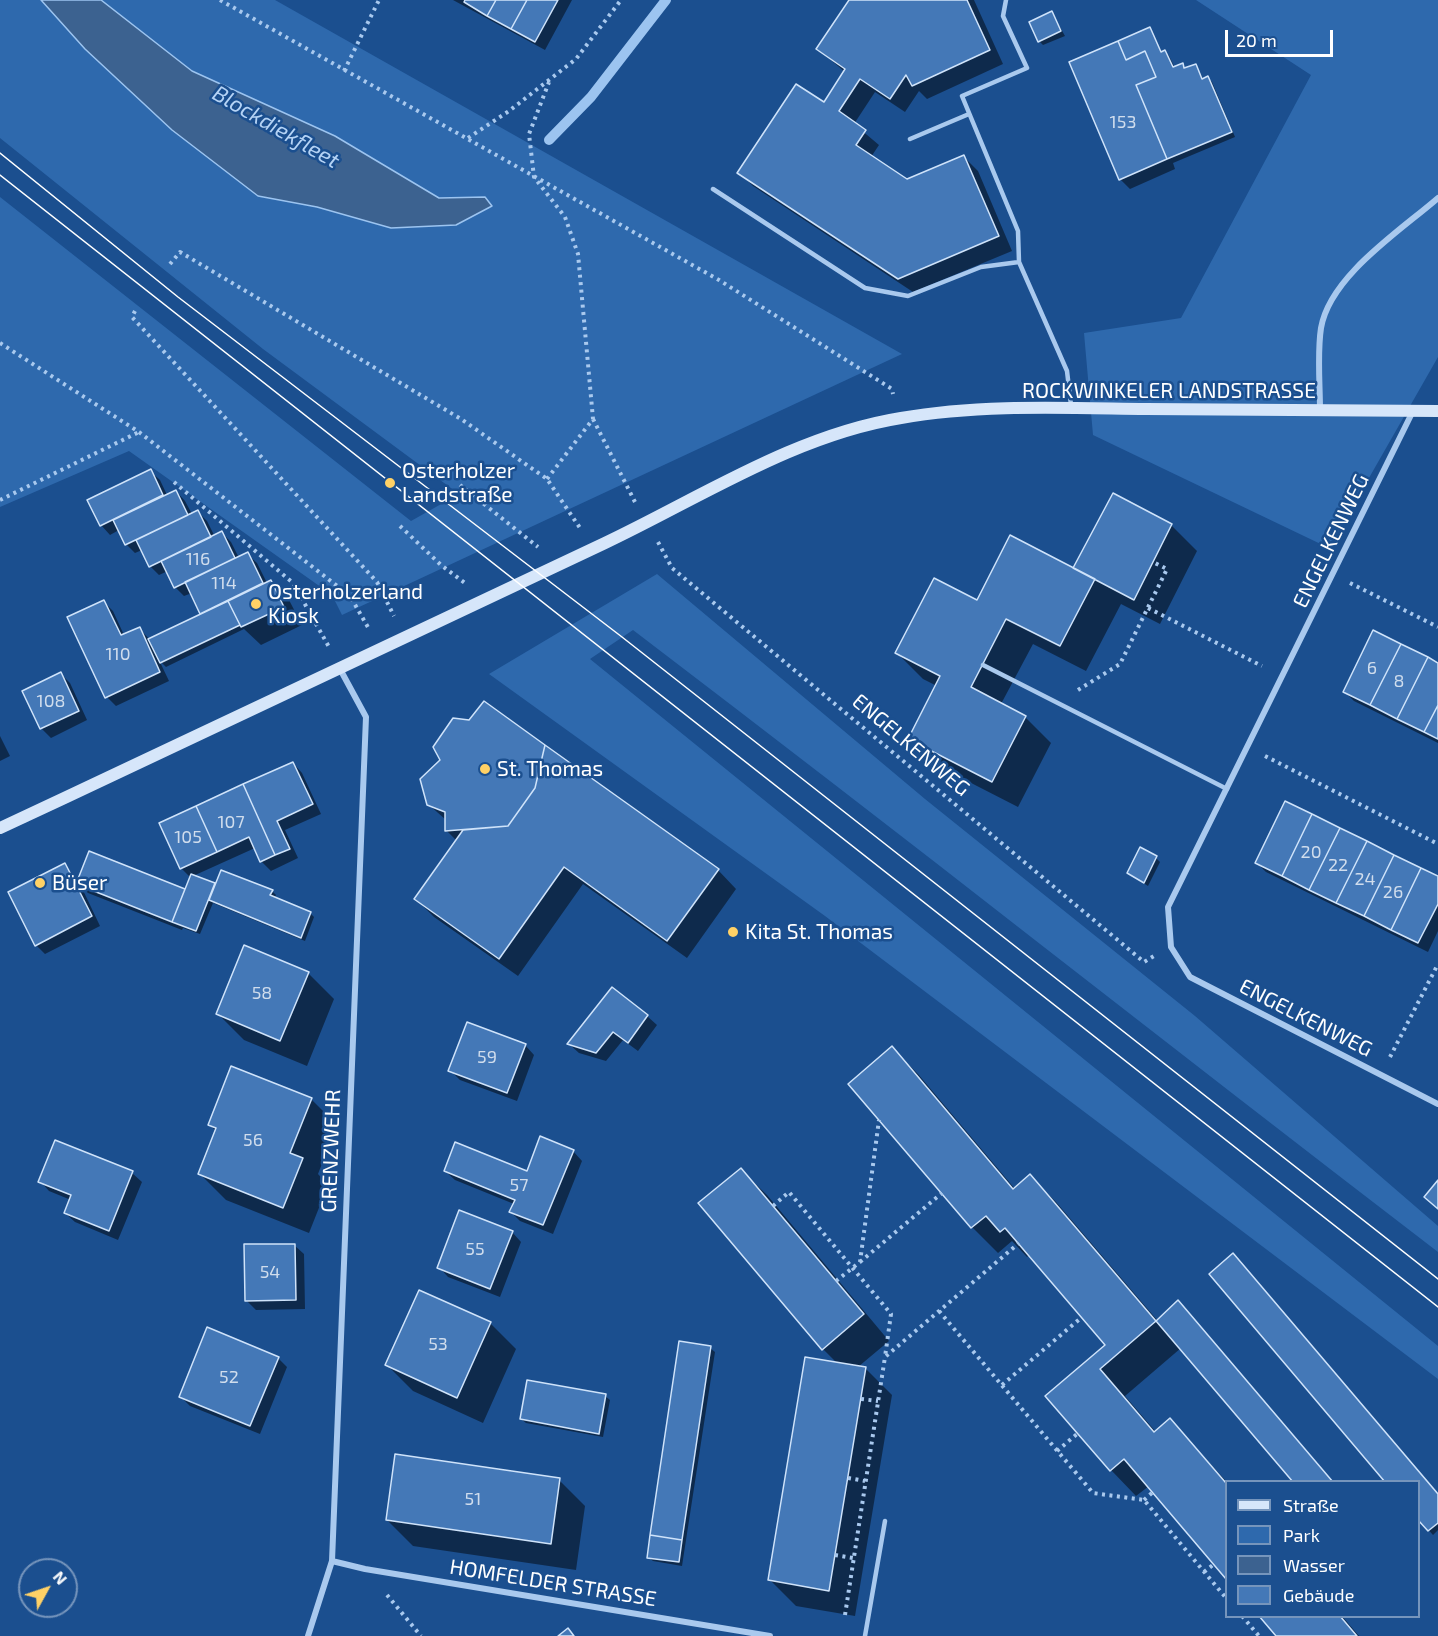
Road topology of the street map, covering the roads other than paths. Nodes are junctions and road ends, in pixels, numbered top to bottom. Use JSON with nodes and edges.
{"nodes":[{"id":1,"x":1006,"y":0,"type":"edge"},
{"id":2,"x":969,"y":114,"type":"junction"},
{"id":3,"x":910,"y":139,"type":"dead end"},
{"id":4,"x":713,"y":189,"type":"dead end"},
{"id":5,"x":1438,"y":198,"type":"edge"},
{"id":6,"x":1019,"y":262,"type":"junction"},
{"id":7,"x":1071,"y":408,"type":"junction"},
{"id":8,"x":1320,"y":411,"type":"junction"},
{"id":9,"x":1414,"y":411,"type":"junction"},
{"id":10,"x":1438,"y":411,"type":"edge"},
{"id":11,"x":983,"y":665,"type":"dead end"},
{"id":12,"x":340,"y":669,"type":"junction"},
{"id":13,"x":1227,"y":789,"type":"junction"},
{"id":14,"x":0,"y":828,"type":"edge"},
{"id":15,"x":1438,"y":1104,"type":"edge"},
{"id":16,"x":885,"y":1521,"type":"dead end"},
{"id":17,"x":332,"y":1561,"type":"junction"},
{"id":18,"x":308,"y":1636,"type":"edge"},
{"id":19,"x":770,"y":1636,"type":"edge"},
{"id":20,"x":865,"y":1636,"type":"edge"}],
"edges":[{"from":1,"to":2,"type":"lane"},
{"from":2,"to":3,"type":"lane"},
{"from":2,"to":6,"type":"lane"},
{"from":4,"to":6,"type":"lane"},
{"from":5,"to":8,"type":"street"},
{"from":6,"to":7,"type":"lane"},
{"from":7,"to":8,"type":"main road","name":"ROCKWINKELER LANDSTRASSE"},
{"from":7,"to":12,"type":"main road","name":"ROCKWINKELER LANDSTRASSE"},
{"from":8,"to":9,"type":"main road","name":"ROCKWINKELER LANDSTRASSE"},
{"from":9,"to":10,"type":"main road","name":"ROCKWINKELER LANDSTRASSE"},
{"from":9,"to":13,"type":"street","name":"ENGELKENWEG"},
{"from":11,"to":13,"type":"lane"},
{"from":12,"to":14,"type":"main road"},
{"from":12,"to":17,"type":"street","name":"GRENZWEHR"},
{"from":13,"to":15,"type":"street","name":"ENGELKENWEG"},
{"from":16,"to":20,"type":"lane"},
{"from":17,"to":18,"type":"street","name":"GRENZWEHR"},
{"from":17,"to":19,"type":"street","name":"HOMFELDER STRASSE"}]}
